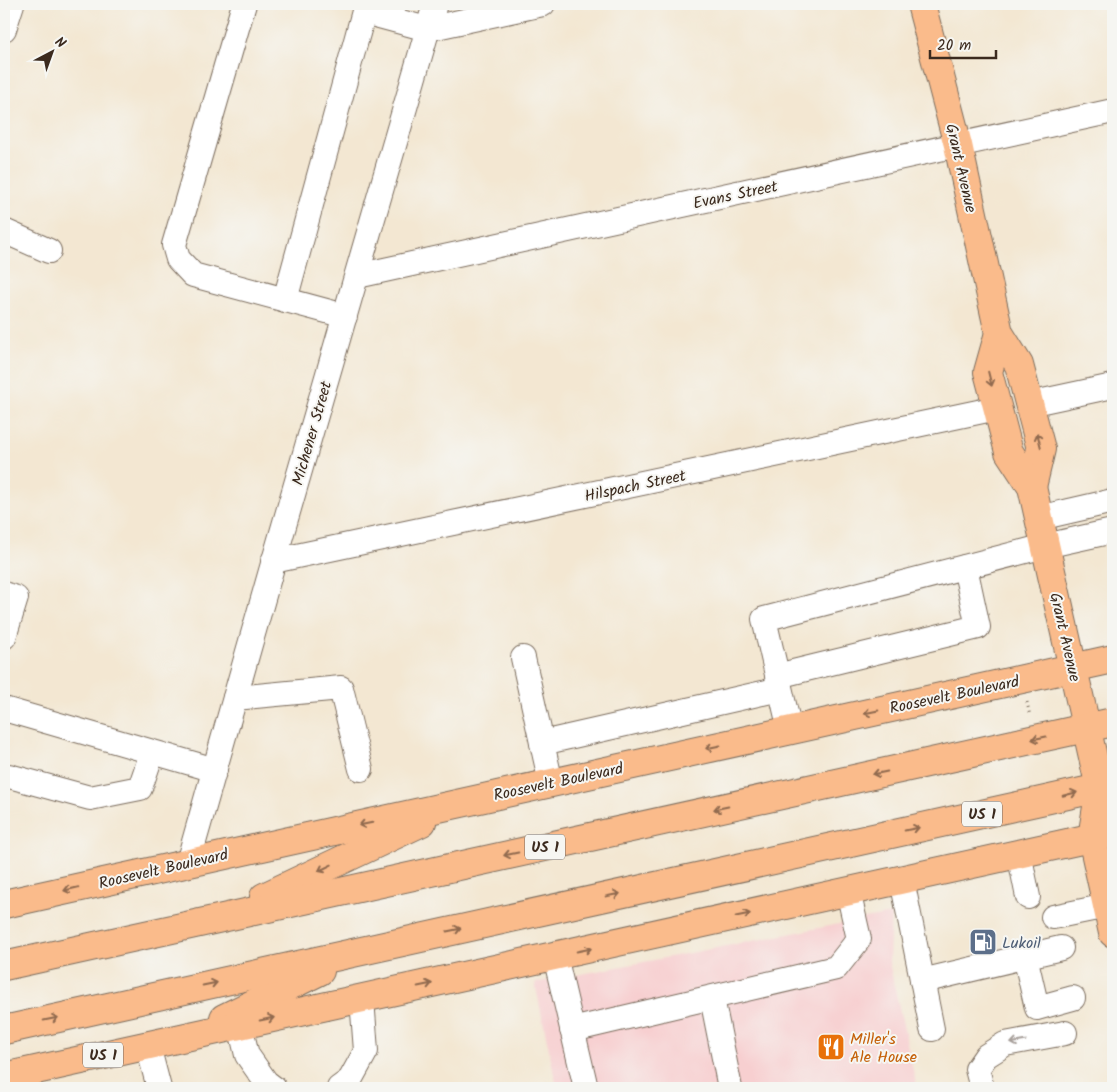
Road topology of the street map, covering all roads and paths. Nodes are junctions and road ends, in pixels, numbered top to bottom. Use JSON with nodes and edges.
{"nodes":[{"id":1,"x":12,"y":4,"type":"edge"},
{"id":2,"x":244,"y":4,"type":"edge"},
{"id":3,"x":435,"y":4,"type":"edge"},
{"id":4,"x":543,"y":4,"type":"edge"},
{"id":5,"x":921,"y":4,"type":"edge"},
{"id":6,"x":365,"y":8,"type":"edge"},
{"id":7,"x":4,"y":29,"type":"edge"},
{"id":8,"x":427,"y":29,"type":"junction"},
{"id":9,"x":1113,"y":111,"type":"edge"},
{"id":10,"x":958,"y":145,"type":"junction"},
{"id":11,"x":4,"y":231,"type":"edge"},
{"id":12,"x":49,"y":251,"type":"dead end"},
{"id":13,"x":357,"y":276,"type":"junction"},
{"id":14,"x":285,"y":300,"type":"junction"},
{"id":15,"x":345,"y":316,"type":"junction"},
{"id":16,"x":999,"y":333,"type":"junction"},
{"id":17,"x":1113,"y":386,"type":"edge"},
{"id":18,"x":1029,"y":404,"type":"junction"},
{"id":19,"x":997,"y":408,"type":"junction"},
{"id":20,"x":1032,"y":487,"type":"junction"},
{"id":21,"x":1113,"y":501,"type":"edge"},
{"id":22,"x":1039,"y":518,"type":"junction"},
{"id":23,"x":1113,"y":531,"type":"edge"},
{"id":24,"x":1045,"y":546,"type":"junction"},
{"id":25,"x":273,"y":561,"type":"junction"},
{"id":26,"x":965,"y":566,"type":"junction"},
{"id":27,"x":4,"y":594,"type":"edge"},
{"id":28,"x":4,"y":637,"type":"edge"},
{"id":29,"x":522,"y":658,"type":"dead end"},
{"id":30,"x":1113,"y":659,"type":"edge"},
{"id":31,"x":1073,"y":667,"type":"junction"},
{"id":32,"x":779,"y":683,"type":"junction"},
{"id":33,"x":1025,"y":697,"type":"dead end"},
{"id":34,"x":235,"y":698,"type":"junction"},
{"id":35,"x":4,"y":709,"type":"edge"},
{"id":36,"x":1031,"y":720,"type":"dead end"},
{"id":37,"x":1113,"y":722,"type":"edge"},
{"id":38,"x":1086,"y":728,"type":"junction"},
{"id":39,"x":790,"y":730,"type":"junction"},
{"id":40,"x":542,"y":743,"type":"junction"},
{"id":41,"x":152,"y":753,"type":"junction"},
{"id":42,"x":361,"y":769,"type":"dead end"},
{"id":43,"x":214,"y":770,"type":"junction"},
{"id":44,"x":4,"y":777,"type":"edge"},
{"id":45,"x":551,"y":783,"type":"junction"},
{"id":46,"x":1109,"y":793,"type":"edge"},
{"id":47,"x":464,"y":802,"type":"junction"},
{"id":48,"x":1102,"y":835,"type":"edge"},
{"id":49,"x":1019,"y":854,"type":"junction"},
{"id":50,"x":188,"y":863,"type":"junction"},
{"id":51,"x":902,"y":880,"type":"junction"},
{"id":52,"x":848,"y":891,"type":"junction"},
{"id":53,"x":1028,"y":897,"type":"dead end"},
{"id":54,"x":4,"y":904,"type":"edge"},
{"id":55,"x":1107,"y":906,"type":"junction"},
{"id":56,"x":1053,"y":917,"type":"dead end"},
{"id":57,"x":221,"y":918,"type":"junction"},
{"id":58,"x":1113,"y":933,"type":"edge"},
{"id":59,"x":1061,"y":948,"type":"dead end"},
{"id":60,"x":359,"y":951,"type":"junction"},
{"id":61,"x":555,"y":956,"type":"junction"},
{"id":62,"x":1025,"y":956,"type":"junction"},
{"id":63,"x":4,"y":966,"type":"edge"},
{"id":64,"x":922,"y":981,"type":"junction"},
{"id":65,"x":712,"y":998,"type":"junction"},
{"id":66,"x":1073,"y":998,"type":"dead end"},
{"id":67,"x":362,"y":999,"type":"junction"},
{"id":68,"x":240,"y":1025,"type":"junction"},
{"id":69,"x":932,"y":1028,"type":"dead end"},
{"id":70,"x":4,"y":1030,"type":"edge"},
{"id":71,"x":572,"y":1030,"type":"junction"},
{"id":72,"x":1066,"y":1033,"type":"dead end"},
{"id":73,"x":185,"y":1038,"type":"junction"},
{"id":74,"x":148,"y":1046,"type":"junction"},
{"id":75,"x":17,"y":1080,"type":"edge"},
{"id":76,"x":975,"y":1082,"type":"edge"},
{"id":77,"x":159,"y":1088,"type":"edge"},
{"id":78,"x":274,"y":1088,"type":"edge"},
{"id":79,"x":339,"y":1088,"type":"edge"},
{"id":80,"x":586,"y":1088,"type":"edge"},
{"id":81,"x":730,"y":1088,"type":"edge"}],
"edges":[{"from":1,"to":7,"type":"street"},
{"from":2,"to":14,"type":"street"},
{"from":3,"to":8,"type":"street","name":"Michener Street"},
{"from":4,"to":8,"type":"street"},
{"from":5,"to":10,"type":"main road","name":"Grant Avenue"},
{"from":6,"to":8,"type":"street"},
{"from":6,"to":14,"type":"street"},
{"from":8,"to":13,"type":"street","name":"Michener Street"},
{"from":9,"to":10,"type":"street","name":"Evans Street"},
{"from":10,"to":13,"type":"street","name":"Evans Street"},
{"from":10,"to":16,"type":"main road","name":"Grant Avenue"},
{"from":11,"to":12,"type":"street"},
{"from":13,"to":15,"type":"street","name":"Michener Street"},
{"from":14,"to":15,"type":"street"},
{"from":15,"to":25,"type":"street","name":"Michener Street"},
{"from":16,"to":18,"type":"main road","name":"Grant Avenue"},
{"from":16,"to":19,"type":"main road","name":"Grant Avenue","one_way":true},
{"from":17,"to":18,"type":"street"},
{"from":20,"to":18,"type":"main road","name":"Grant Avenue","one_way":true},
{"from":19,"to":20,"type":"main road","name":"Grant Avenue"},
{"from":19,"to":25,"type":"street","name":"Hilspach Street"},
{"from":20,"to":22,"type":"main road","name":"Grant Avenue"},
{"from":21,"to":22,"type":"street"},
{"from":22,"to":24,"type":"main road","name":"Grant Avenue"},
{"from":23,"to":24,"type":"street"},
{"from":24,"to":26,"type":"street"},
{"from":24,"to":31,"type":"main road","name":"Grant Avenue"},
{"from":25,"to":34,"type":"street","name":"Michener Street"},
{"from":26,"to":32,"type":"street"},
{"from":26,"to":32,"type":"street"},
{"from":27,"to":28,"type":"street"},
{"from":29,"to":40,"type":"street"},
{"from":30,"to":31,"type":"main road","name":"Roosevelt Boulevard"},
{"from":31,"to":38,"type":"main road","name":"Grant Avenue"},
{"from":31,"to":39,"type":"main road","name":"Roosevelt Boulevard","one_way":true},
{"from":32,"to":39,"type":"street"},
{"from":32,"to":40,"type":"street"},
{"from":33,"to":36,"type":"path"},
{"from":34,"to":42,"type":"street"},
{"from":34,"to":43,"type":"street","name":"Michener Street"},
{"from":35,"to":41,"type":"street"},
{"from":37,"to":38,"type":"main road","number":"US 1"},
{"from":38,"to":46,"type":"main road","name":"Grant Avenue"},
{"from":38,"to":57,"type":"main road","number":"US 1","one_way":true},
{"from":39,"to":45,"type":"main road","name":"Roosevelt Boulevard","one_way":true},
{"from":40,"to":45,"type":"street"},
{"from":41,"to":43,"type":"street"},
{"from":41,"to":44,"type":"street"},
{"from":43,"to":50,"type":"street","name":"Michener Street"},
{"from":45,"to":47,"type":"main road","name":"Roosevelt Boulevard"},
{"from":46,"to":48,"type":"main road","name":"Grant Avenue"},
{"from":60,"to":46,"type":"main road","number":"US 1","one_way":true},
{"from":47,"to":50,"type":"main road","name":"Roosevelt Boulevard","one_way":true},
{"from":47,"to":57,"type":"main road","one_way":true},
{"from":48,"to":49,"type":"main road","number":"US 1"},
{"from":48,"to":55,"type":"main road","name":"Grant Avenue"},
{"from":49,"to":51,"type":"main road","number":"US 1"},
{"from":49,"to":53,"type":"street"},
{"from":50,"to":54,"type":"main road","name":"Roosevelt Boulevard","one_way":true},
{"from":51,"to":52,"type":"main road","number":"US 1"},
{"from":51,"to":64,"type":"street"},
{"from":61,"to":52,"type":"main road","number":"US 1","one_way":true},
{"from":52,"to":65,"type":"street"},
{"from":55,"to":56,"type":"street"},
{"from":55,"to":58,"type":"main road","name":"Grant Avenue"},
{"from":57,"to":63,"type":"main road","number":"US 1"},
{"from":59,"to":62,"type":"street"},
{"from":70,"to":60,"type":"main road","number":"US 1","one_way":true},
{"from":60,"to":73,"type":"main road"},
{"from":67,"to":61,"type":"main road","number":"US 1","one_way":true},
{"from":61,"to":71,"type":"street"},
{"from":62,"to":64,"type":"street"},
{"from":62,"to":66,"type":"street"},
{"from":64,"to":69,"type":"street"},
{"from":65,"to":71,"type":"street"},
{"from":65,"to":81,"type":"street"},
{"from":68,"to":67,"type":"main road","number":"US 1","one_way":true},
{"from":67,"to":79,"type":"street"},
{"from":68,"to":73,"type":"main road","number":"US 1"},
{"from":68,"to":78,"type":"street"},
{"from":71,"to":80,"type":"street"},
{"from":72,"to":76,"type":"street","one_way":true},
{"from":73,"to":74,"type":"main road","number":"US 1"},
{"from":74,"to":75,"type":"main road","number":"US 1"},
{"from":74,"to":77,"type":"street"}]}
